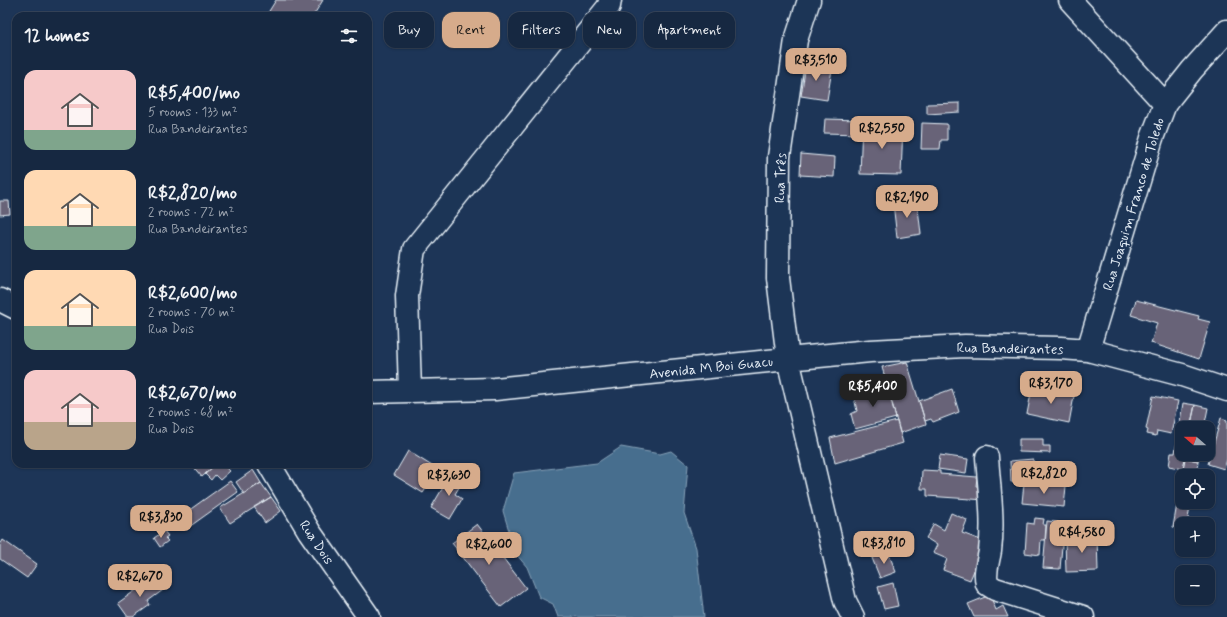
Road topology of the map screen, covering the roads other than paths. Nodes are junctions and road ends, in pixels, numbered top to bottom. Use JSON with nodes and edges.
{"nodes":[{"id":1,"x":610,"y":0,"type":"edge"},
{"id":2,"x":809,"y":0,"type":"edge"},
{"id":3,"x":1070,"y":0,"type":"edge"},
{"id":4,"x":1227,"y":31,"type":"edge"},
{"id":5,"x":1164,"y":104,"type":"junction"},
{"id":6,"x":0,"y":300,"type":"edge"},
{"id":7,"x":12,"y":306,"type":"edge"},
{"id":8,"x":1088,"y":350,"type":"junction"},
{"id":9,"x":788,"y":359,"type":"junction"},
{"id":10,"x":1227,"y":390,"type":"edge"},
{"id":11,"x":410,"y":391,"type":"junction"},
{"id":12,"x":372,"y":392,"type":"edge"},
{"id":13,"x":987,"y":457,"type":"dead end"},
{"id":14,"x":272,"y":468,"type":"edge"},
{"id":15,"x":369,"y":617,"type":"edge"},
{"id":16,"x":853,"y":617,"type":"edge"},
{"id":17,"x":1083,"y":617,"type":"edge"}],
"edges":[{"from":1,"to":11,"type":"street"},
{"from":2,"to":9,"type":"street","name":"Rua Três"},
{"from":3,"to":5,"type":"street"},
{"from":4,"to":5,"type":"street","name":"Rua Joaquim Franco de Toledo"},
{"from":5,"to":8,"type":"street","name":"Rua Joaquim Franco de Toledo"},
{"from":6,"to":7,"type":"street"},
{"from":8,"to":9,"type":"street","name":"Rua Bandeirantes"},
{"from":8,"to":10,"type":"street","name":"Rua Bandeirantes"},
{"from":9,"to":11,"type":"street","name":"Avenida M Boi Guacu"},
{"from":9,"to":16,"type":"street","name":"Avenida M Boi Guacu"},
{"from":11,"to":12,"type":"street","name":"Avenida M Boi Guacu"},
{"from":13,"to":17,"type":"street"},
{"from":14,"to":15,"type":"street","name":"Rua Dois"}]}
